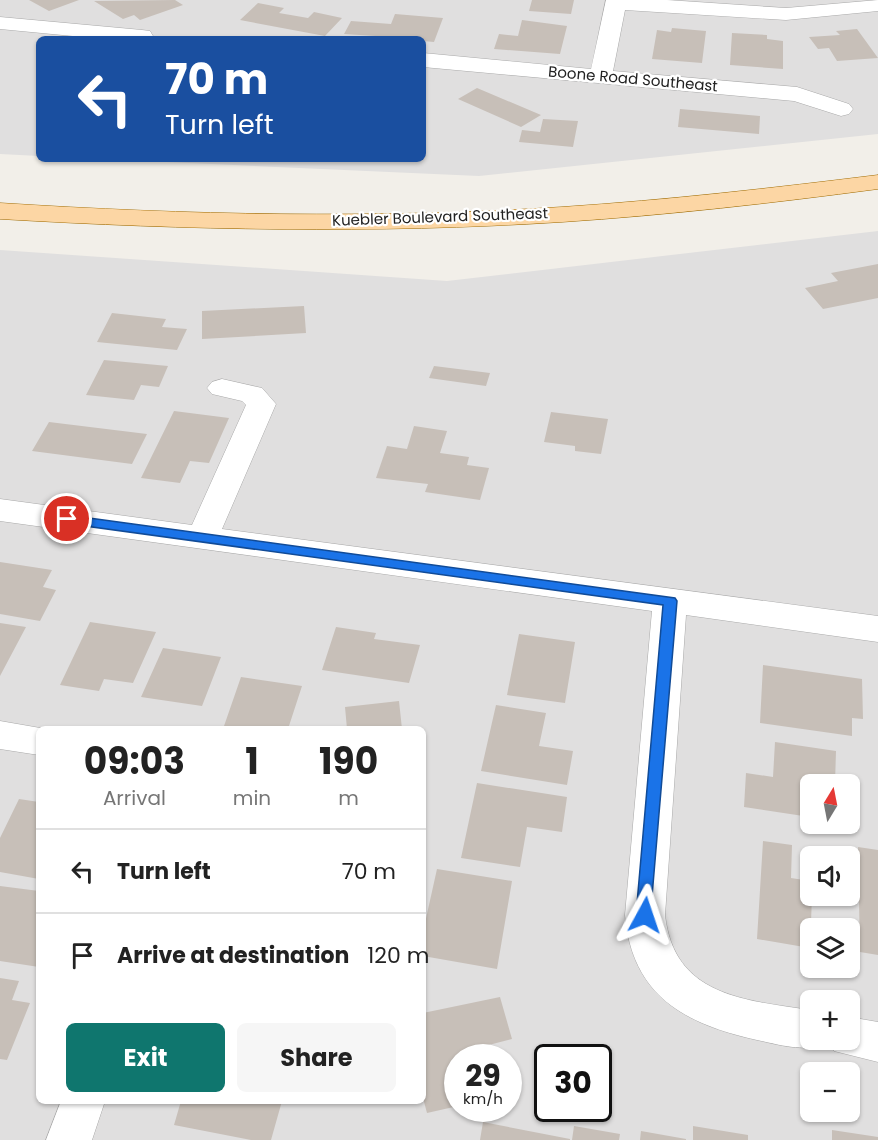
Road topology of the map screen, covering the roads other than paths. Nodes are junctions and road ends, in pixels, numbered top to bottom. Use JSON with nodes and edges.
{"nodes":[{"id":1,"x":616,"y":1,"type":"edge"},
{"id":2,"x":878,"y":5,"type":"edge"},
{"id":3,"x":0,"y":23,"type":"edge"},
{"id":4,"x":142,"y":36,"type":"dead end"},
{"id":5,"x":426,"y":60,"type":"edge"},
{"id":6,"x":601,"y":76,"type":"junction"},
{"id":7,"x":841,"y":109,"type":"dead end"},
{"id":8,"x":878,"y":182,"type":"edge"},
{"id":9,"x":0,"y":211,"type":"edge"},
{"id":10,"x":222,"y":388,"type":"dead end"},
{"id":11,"x":0,"y":510,"type":"edge"},
{"id":12,"x":202,"y":538,"type":"junction"},
{"id":13,"x":670,"y":601,"type":"junction"},
{"id":14,"x":878,"y":629,"type":"edge"},
{"id":15,"x":0,"y":735,"type":"edge"},
{"id":16,"x":36,"y":741,"type":"edge"},
{"id":17,"x":800,"y":1028,"type":"edge"},
{"id":18,"x":860,"y":1039,"type":"edge"},
{"id":19,"x":878,"y":1042,"type":"edge"},
{"id":20,"x":82,"y":1104,"type":"edge"},
{"id":21,"x":69,"y":1140,"type":"edge"}],
"edges":[{"from":1,"to":2,"type":"street"},
{"from":1,"to":6,"type":"street"},
{"from":3,"to":4,"type":"street"},
{"from":5,"to":6,"type":"street","name":"Boone Road Southeast"},
{"from":6,"to":7,"type":"street","name":"Boone Road Southeast"},
{"from":8,"to":9,"type":"main road","name":"Kuebler Boulevard Southeast"},
{"from":10,"to":12,"type":"street"},
{"from":11,"to":12,"type":"street"},
{"from":12,"to":13,"type":"street"},
{"from":13,"to":14,"type":"street"},
{"from":13,"to":17,"type":"street"},
{"from":15,"to":16,"type":"street"},
{"from":18,"to":19,"type":"street"},
{"from":20,"to":21,"type":"street"}]}
